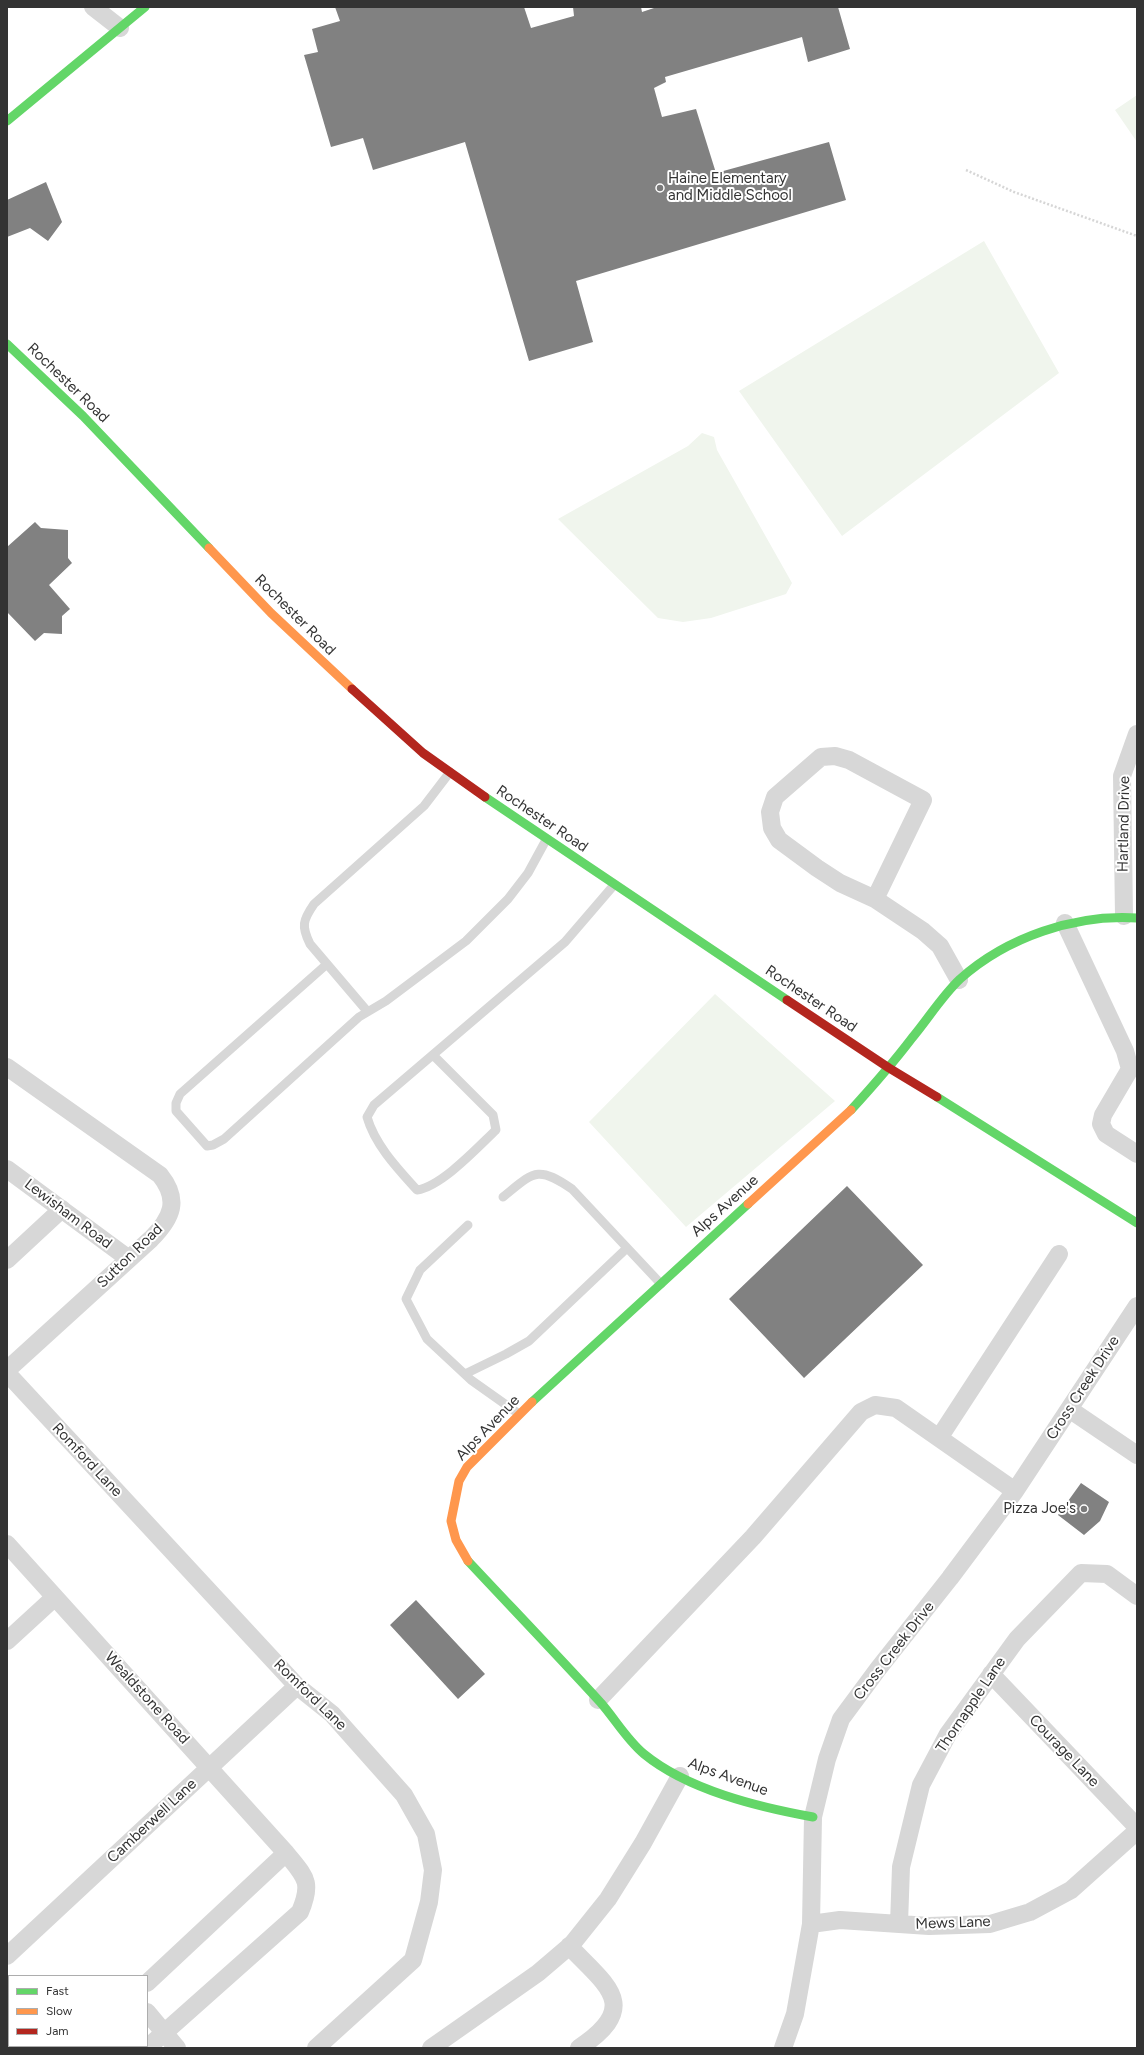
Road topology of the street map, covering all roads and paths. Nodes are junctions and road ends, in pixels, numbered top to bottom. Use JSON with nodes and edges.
{"nodes":[{"id":1,"x":93,"y":7,"type":"edge"},
{"id":2,"x":145,"y":7,"type":"edge"},
{"id":3,"x":120,"y":28,"type":"junction"},
{"id":4,"x":7,"y":121,"type":"edge"},
{"id":5,"x":966,"y":170,"type":"dead end"},
{"id":6,"x":1137,"y":236,"type":"edge"},
{"id":7,"x":7,"y":344,"type":"edge"},
{"id":8,"x":1137,"y":734,"type":"edge"},
{"id":9,"x":450,"y":772,"type":"junction"},
{"id":10,"x":546,"y":840,"type":"junction"},
{"id":11,"x":614,"y":885,"type":"junction"},
{"id":12,"x":875,"y":899,"type":"junction"},
{"id":13,"x":1131,"y":917,"type":"edge"},
{"id":14,"x":1065,"y":923,"type":"junction"},
{"id":15,"x":327,"y":964,"type":"junction"},
{"id":16,"x":959,"y":980,"type":"junction"},
{"id":17,"x":367,"y":1011,"type":"junction"},
{"id":18,"x":433,"y":1054,"type":"junction"},
{"id":19,"x":7,"y":1067,"type":"edge"},
{"id":20,"x":889,"y":1068,"type":"junction"},
{"id":21,"x":1137,"y":1154,"type":"edge"},
{"id":22,"x":7,"y":1169,"type":"edge"},
{"id":23,"x":503,"y":1197,"type":"dead end"},
{"id":24,"x":62,"y":1209,"type":"junction"},
{"id":25,"x":1137,"y":1223,"type":"edge"},
{"id":26,"x":468,"y":1225,"type":"dead end"},
{"id":27,"x":627,"y":1248,"type":"junction"},
{"id":28,"x":1059,"y":1254,"type":"dead end"},
{"id":29,"x":7,"y":1260,"type":"edge"},
{"id":30,"x":129,"y":1260,"type":"junction"},
{"id":31,"x":661,"y":1284,"type":"junction"},
{"id":32,"x":1137,"y":1306,"type":"edge"},
{"id":33,"x":7,"y":1372,"type":"edge"},
{"id":34,"x":464,"y":1374,"type":"junction"},
{"id":35,"x":1069,"y":1409,"type":"junction"},
{"id":36,"x":519,"y":1414,"type":"junction"},
{"id":37,"x":939,"y":1438,"type":"junction"},
{"id":38,"x":1137,"y":1455,"type":"edge"},
{"id":39,"x":1015,"y":1491,"type":"junction"},
{"id":40,"x":7,"y":1544,"type":"edge"},
{"id":41,"x":1137,"y":1596,"type":"edge"},
{"id":42,"x":55,"y":1597,"type":"junction"},
{"id":43,"x":7,"y":1641,"type":"edge"},
{"id":44,"x":992,"y":1674,"type":"junction"},
{"id":45,"x":297,"y":1686,"type":"junction"},
{"id":46,"x":598,"y":1700,"type":"junction"},
{"id":47,"x":209,"y":1767,"type":"junction"},
{"id":48,"x":680,"y":1776,"type":"junction"},
{"id":49,"x":813,"y":1817,"type":"junction"},
{"id":50,"x":1137,"y":1827,"type":"edge"},
{"id":51,"x":1137,"y":1831,"type":"edge"},
{"id":52,"x":286,"y":1853,"type":"junction"},
{"id":53,"x":811,"y":1924,"type":"junction"},
{"id":54,"x":899,"y":1924,"type":"junction"},
{"id":55,"x":569,"y":1946,"type":"junction"},
{"id":56,"x":7,"y":1956,"type":"edge"},
{"id":57,"x":148,"y":1982,"type":"edge"},
{"id":58,"x":148,"y":2013,"type":"edge"},
{"id":59,"x":164,"y":2033,"type":"junction"},
{"id":60,"x":440,"y":2045,"type":"edge"},
{"id":61,"x":147,"y":2048,"type":"edge"},
{"id":62,"x":177,"y":2048,"type":"edge"},
{"id":63,"x":316,"y":2048,"type":"edge"},
{"id":64,"x":578,"y":2048,"type":"edge"},
{"id":65,"x":783,"y":2048,"type":"edge"}],
"edges":[{"from":1,"to":3,"type":"street"},
{"from":2,"to":3,"type":"street"},
{"from":3,"to":4,"type":"street"},
{"from":5,"to":6,"type":"path"},
{"from":7,"to":9,"type":"street","name":"Rochester Road"},
{"from":8,"to":13,"type":"street","name":"Hartland Drive"},
{"from":9,"to":10,"type":"street","name":"Rochester Road"},
{"from":9,"to":15,"type":"lane"},
{"from":10,"to":11,"type":"street","name":"Rochester Road"},
{"from":10,"to":17,"type":"lane"},
{"from":11,"to":18,"type":"lane"},
{"from":11,"to":20,"type":"street","name":"Rochester Road"},
{"from":12,"to":12,"type":"street"},
{"from":12,"to":16,"type":"street"},
{"from":13,"to":14,"type":"street","name":"Alps Avenue"},
{"from":14,"to":16,"type":"street","name":"Alps Avenue"},
{"from":14,"to":21,"type":"street"},
{"from":15,"to":17,"type":"lane"},
{"from":15,"to":17,"type":"lane"},
{"from":16,"to":20,"type":"street","name":"Alps Avenue"},
{"from":18,"to":18,"type":"lane"},
{"from":19,"to":30,"type":"street","name":"Sutton Road"},
{"from":20,"to":25,"type":"street","name":"Rochester Road"},
{"from":20,"to":31,"type":"street","name":"Alps Avenue"},
{"from":22,"to":24,"type":"street","name":"Lewisham Road"},
{"from":23,"to":27,"type":"lane"},
{"from":24,"to":29,"type":"street"},
{"from":24,"to":30,"type":"street","name":"Lewisham Road"},
{"from":26,"to":34,"type":"lane"},
{"from":27,"to":31,"type":"lane"},
{"from":27,"to":34,"type":"lane"},
{"from":28,"to":37,"type":"street"},
{"from":30,"to":33,"type":"street","name":"Sutton Road"},
{"from":31,"to":36,"type":"street","name":"Alps Avenue"},
{"from":32,"to":35,"type":"street","name":"Cross Creek Drive"},
{"from":33,"to":45,"type":"street","name":"Romford Lane"},
{"from":34,"to":36,"type":"lane"},
{"from":35,"to":38,"type":"street"},
{"from":35,"to":39,"type":"street","name":"Cross Creek Drive"},
{"from":36,"to":46,"type":"street","name":"Alps Avenue"},
{"from":37,"to":39,"type":"street"},
{"from":37,"to":46,"type":"street"},
{"from":39,"to":49,"type":"street","name":"Cross Creek Drive"},
{"from":40,"to":42,"type":"street","name":"Wealdstone Road"},
{"from":41,"to":44,"type":"street","name":"Thornapple Lane"},
{"from":42,"to":43,"type":"street"},
{"from":42,"to":47,"type":"street","name":"Wealdstone Road"},
{"from":44,"to":50,"type":"street","name":"Courage Lane"},
{"from":44,"to":54,"type":"street","name":"Thornapple Lane"},
{"from":45,"to":47,"type":"street","name":"Camberwell Lane"},
{"from":45,"to":63,"type":"street","name":"Romford Lane"},
{"from":46,"to":48,"type":"street","name":"Alps Avenue"},
{"from":47,"to":52,"type":"street","name":"Wealdstone Road"},
{"from":47,"to":56,"type":"street","name":"Camberwell Lane"},
{"from":48,"to":49,"type":"street","name":"Alps Avenue"},
{"from":48,"to":55,"type":"street"},
{"from":49,"to":53,"type":"street","name":"Cross Creek Drive"},
{"from":51,"to":54,"type":"street","name":"Mews Lane"},
{"from":52,"to":57,"type":"street"},
{"from":52,"to":59,"type":"street","name":"Wealdstone Road"},
{"from":53,"to":54,"type":"street","name":"Mews Lane"},
{"from":53,"to":65,"type":"street","name":"Cross Creek Drive"},
{"from":55,"to":60,"type":"street"},
{"from":55,"to":64,"type":"street"},
{"from":58,"to":59,"type":"street"},
{"from":59,"to":61,"type":"street","name":"Wealdstone Road"},
{"from":59,"to":62,"type":"street"}]}
